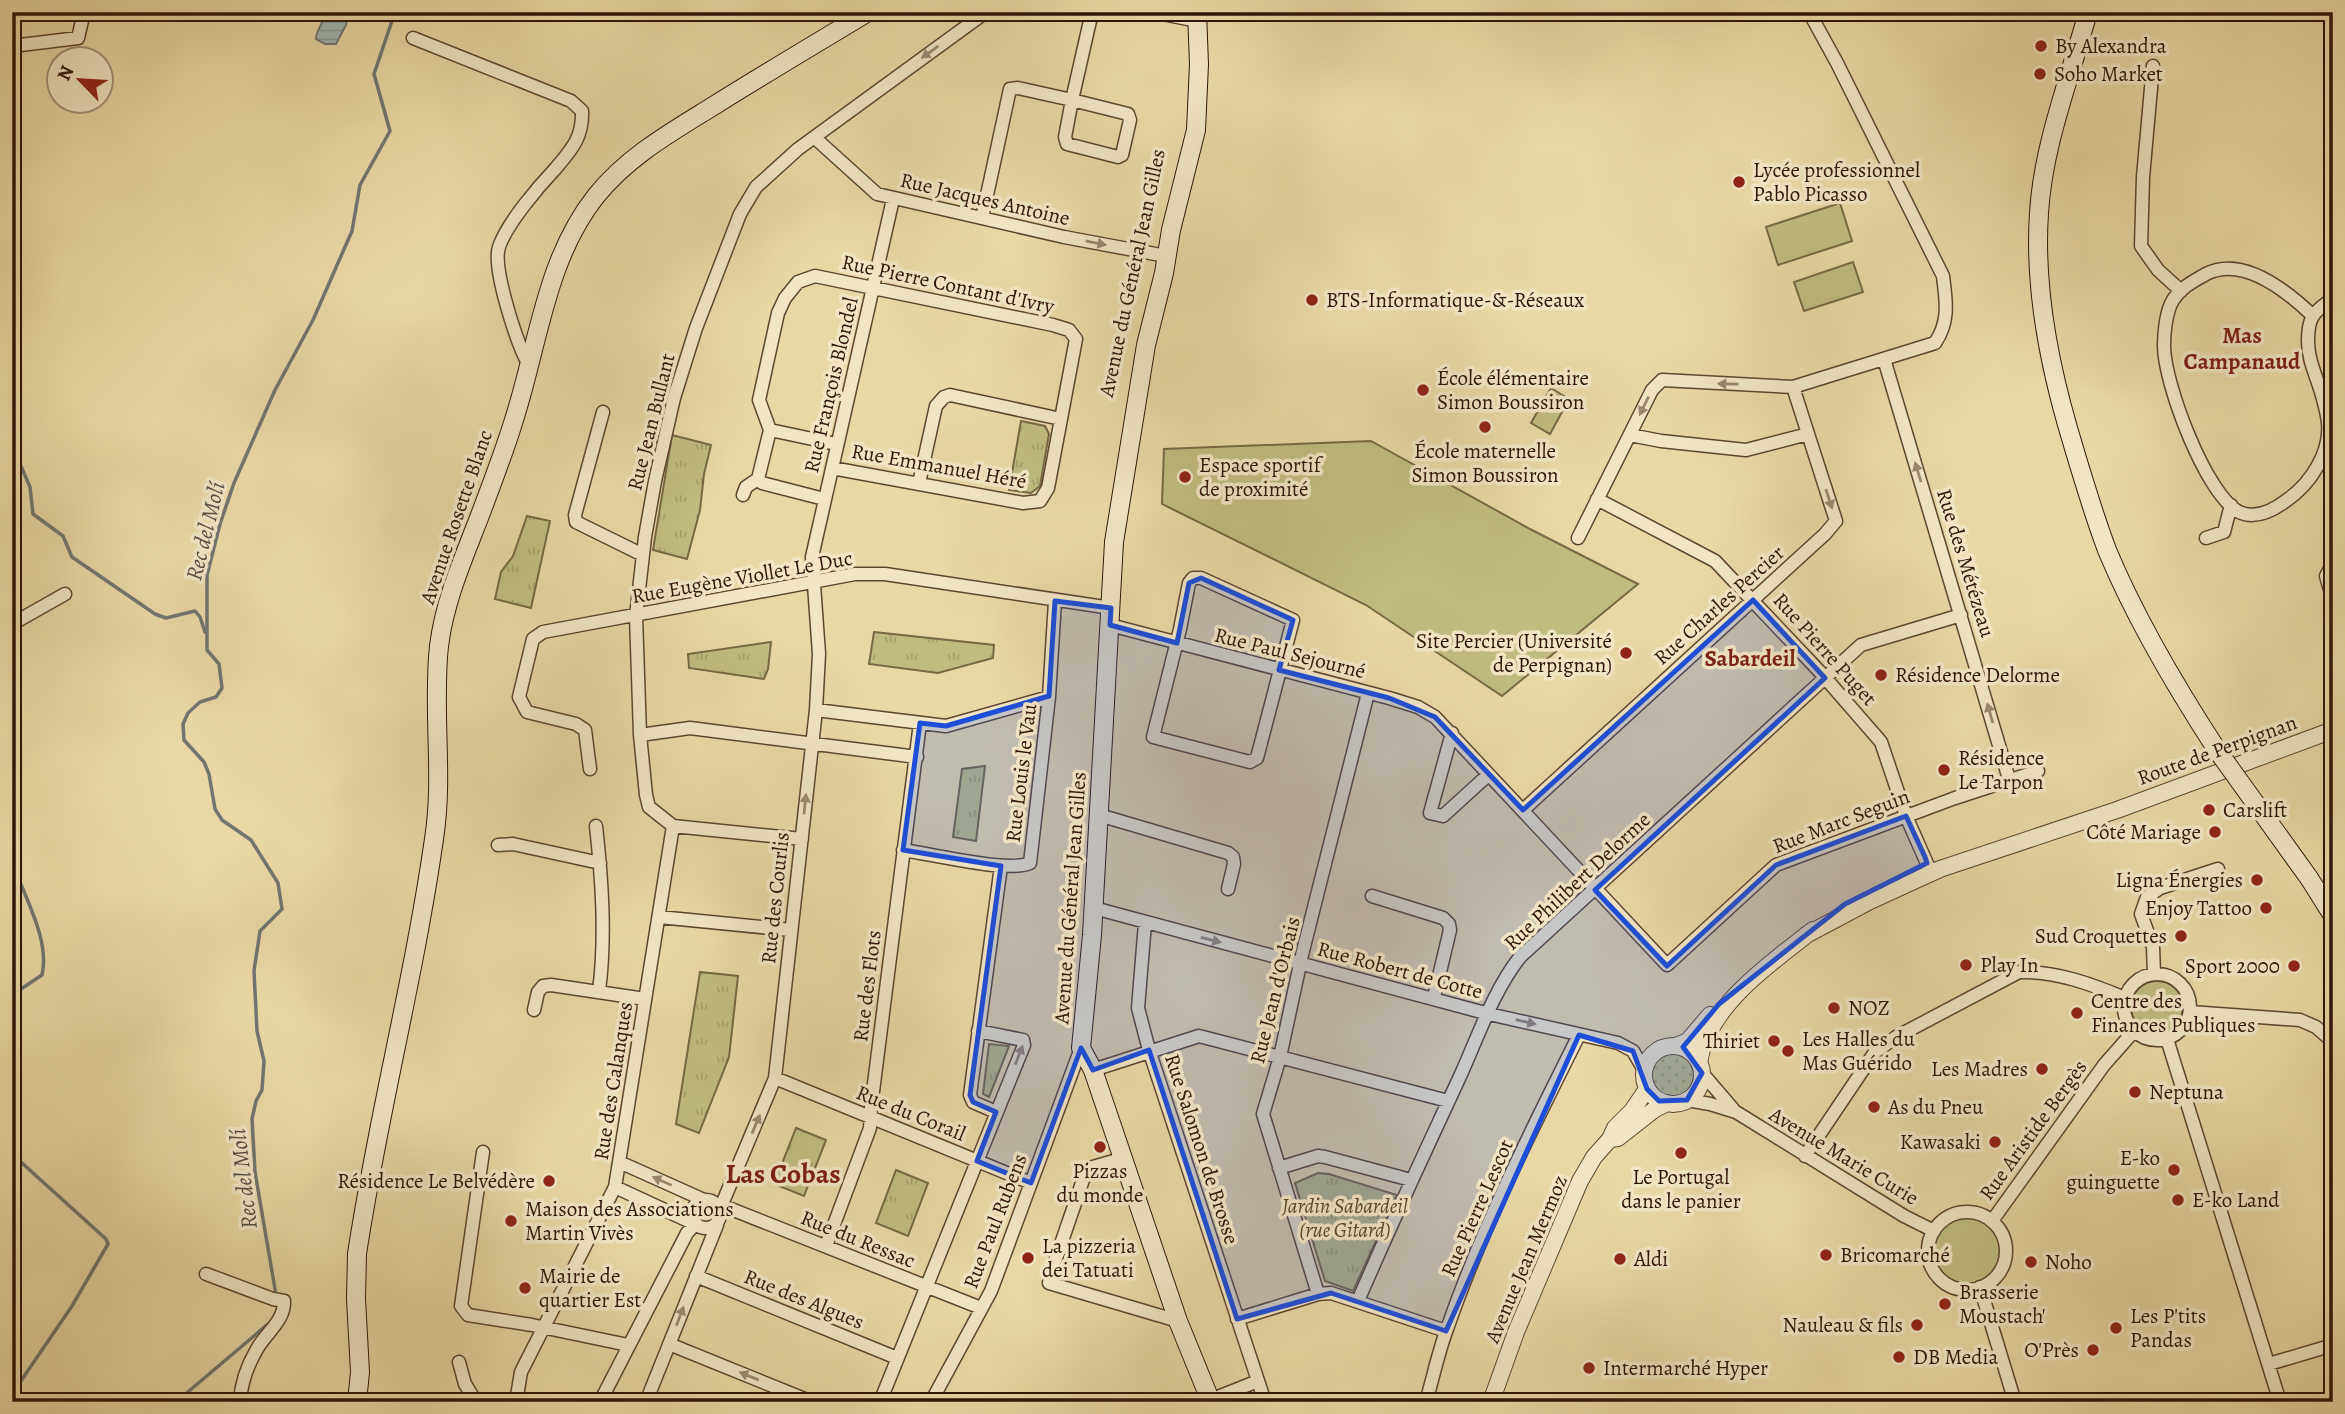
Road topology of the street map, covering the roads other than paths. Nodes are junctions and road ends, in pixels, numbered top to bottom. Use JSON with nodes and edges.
{"nodes":[{"id":1,"x":84,"y":12,"type":"edge"},
{"id":2,"x":868,"y":12,"type":"edge"},
{"id":3,"x":986,"y":12,"type":"edge"},
{"id":4,"x":1092,"y":12,"type":"edge"},
{"id":5,"x":1152,"y":12,"type":"edge"},
{"id":6,"x":1809,"y":12,"type":"edge"},
{"id":7,"x":2088,"y":12,"type":"edge"},
{"id":8,"x":2100,"y":12,"type":"edge"},
{"id":9,"x":1192,"y":16,"type":"edge"},
{"id":10,"x":412,"y":38,"type":"dead end"},
{"id":11,"x":12,"y":46,"type":"edge"},
{"id":12,"x":2153,"y":66,"type":"dead end"},
{"id":13,"x":1072,"y":100,"type":"junction"},
{"id":14,"x":815,"y":138,"type":"junction"},
{"id":15,"x":893,"y":199,"type":"junction"},
{"id":16,"x":982,"y":218,"type":"junction"},
{"id":17,"x":1161,"y":256,"type":"junction"},
{"id":18,"x":874,"y":286,"type":"junction"},
{"id":19,"x":2181,"y":291,"type":"junction"},
{"id":20,"x":2333,"y":298,"type":"edge"},
{"id":21,"x":2313,"y":316,"type":"junction"},
{"id":22,"x":1884,"y":359,"type":"junction"},
{"id":23,"x":529,"y":365,"type":"junction"},
{"id":24,"x":1793,"y":387,"type":"junction"},
{"id":25,"x":603,"y":412,"type":"dead end"},
{"id":26,"x":1061,"y":419,"type":"junction"},
{"id":27,"x":770,"y":430,"type":"junction"},
{"id":28,"x":1808,"y":434,"type":"junction"},
{"id":29,"x":1630,"y":435,"type":"junction"},
{"id":30,"x":836,"y":444,"type":"junction"},
{"id":31,"x":832,"y":468,"type":"junction"},
{"id":32,"x":758,"y":479,"type":"junction"},
{"id":33,"x":919,"y":483,"type":"junction"},
{"id":34,"x":743,"y":495,"type":"dead end"},
{"id":35,"x":824,"y":499,"type":"junction"},
{"id":36,"x":1598,"y":499,"type":"junction"},
{"id":37,"x":1040,"y":501,"type":"joint"},
{"id":38,"x":2231,"y":505,"type":"junction"},
{"id":39,"x":1578,"y":538,"type":"dead end"},
{"id":40,"x":2206,"y":538,"type":"dead end"},
{"id":41,"x":643,"y":555,"type":"junction"},
{"id":42,"x":2333,"y":563,"type":"edge"},
{"id":43,"x":813,"y":580,"type":"junction"},
{"id":44,"x":65,"y":594,"type":"dead end"},
{"id":45,"x":1753,"y":600,"type":"junction"},
{"id":46,"x":2333,"y":600,"type":"edge"},
{"id":47,"x":1055,"y":601,"type":"junction"},
{"id":48,"x":1961,"y":614,"type":"junction"},
{"id":49,"x":636,"y":616,"type":"junction"},
{"id":50,"x":1111,"y":617,"type":"junction"},
{"id":51,"x":12,"y":624,"type":"edge"},
{"id":52,"x":1177,"y":643,"type":"junction"},
{"id":53,"x":1279,"y":670,"type":"junction"},
{"id":54,"x":1825,"y":678,"type":"junction"},
{"id":55,"x":1368,"y":693,"type":"junction"},
{"id":56,"x":1049,"y":696,"type":"junction"},
{"id":57,"x":817,"y":710,"type":"junction"},
{"id":58,"x":920,"y":723,"type":"junction"},
{"id":59,"x":2333,"y":730,"type":"edge"},
{"id":60,"x":1452,"y":733,"type":"junction"},
{"id":61,"x":640,"y":734,"type":"junction"},
{"id":62,"x":812,"y":744,"type":"junction"},
{"id":63,"x":2223,"y":748,"type":"junction"},
{"id":64,"x":917,"y":757,"type":"junction"},
{"id":65,"x":590,"y":769,"type":"dead end"},
{"id":66,"x":2038,"y":771,"type":"dead end"},
{"id":67,"x":1488,"y":775,"type":"junction"},
{"id":68,"x":2009,"y":779,"type":"junction"},
{"id":69,"x":2245,"y":779,"type":"junction"},
{"id":70,"x":1523,"y":810,"type":"junction"},
{"id":71,"x":1099,"y":815,"type":"junction"},
{"id":72,"x":1906,"y":816,"type":"junction"},
{"id":73,"x":596,"y":826,"type":"dead end"},
{"id":74,"x":673,"y":826,"type":"junction"},
{"id":75,"x":802,"y":839,"type":"junction"},
{"id":76,"x":498,"y":845,"type":"dead end"},
{"id":77,"x":903,"y":850,"type":"junction"},
{"id":78,"x":600,"y":863,"type":"junction"},
{"id":79,"x":1930,"y":865,"type":"junction"},
{"id":80,"x":1001,"y":866,"type":"junction"},
{"id":81,"x":2218,"y":869,"type":"dead end"},
{"id":82,"x":1228,"y":889,"type":"dead end"},
{"id":83,"x":1595,"y":890,"type":"junction"},
{"id":84,"x":2333,"y":895,"type":"edge"},
{"id":85,"x":1371,"y":896,"type":"dead end"},
{"id":86,"x":1094,"y":908,"type":"junction"},
{"id":87,"x":2333,"y":916,"type":"edge"},
{"id":88,"x":659,"y":917,"type":"junction"},
{"id":89,"x":1145,"y":923,"type":"junction"},
{"id":90,"x":791,"y":930,"type":"junction"},
{"id":91,"x":1806,"y":935,"type":"junction"},
{"id":92,"x":1301,"y":963,"type":"junction"},
{"id":93,"x":2154,"y":974,"type":"junction"},
{"id":94,"x":1754,"y":976,"type":"junction"},
{"id":95,"x":599,"y":991,"type":"junction"},
{"id":96,"x":1434,"y":997,"type":"junction"},
{"id":97,"x":2125,"y":998,"type":"junction"},
{"id":98,"x":645,"y":999,"type":"junction"},
{"id":99,"x":534,"y":1010,"type":"dead end"},
{"id":100,"x":2190,"y":1012,"type":"junction"},
{"id":101,"x":1489,"y":1014,"type":"junction"},
{"id":102,"x":978,"y":1031,"type":"junction"},
{"id":103,"x":2134,"y":1031,"type":"junction"},
{"id":104,"x":1579,"y":1035,"type":"junction"},
{"id":105,"x":2167,"y":1039,"type":"junction"},
{"id":106,"x":2333,"y":1042,"type":"edge"},
{"id":107,"x":1676,"y":1046,"type":"junction"},
{"id":108,"x":1081,"y":1048,"type":"junction"},
{"id":109,"x":1149,"y":1051,"type":"junction"},
{"id":110,"x":1280,"y":1057,"type":"junction"},
{"id":111,"x":1700,"y":1068,"type":"junction"},
{"id":112,"x":1093,"y":1070,"type":"junction"},
{"id":113,"x":1644,"y":1070,"type":"junction"},
{"id":114,"x":775,"y":1078,"type":"junction"},
{"id":115,"x":1647,"y":1089,"type":"junction"},
{"id":116,"x":1687,"y":1100,"type":"junction"},
{"id":117,"x":1448,"y":1101,"type":"junction"},
{"id":118,"x":1667,"y":1104,"type":"junction"},
{"id":119,"x":996,"y":1112,"type":"junction"},
{"id":120,"x":1736,"y":1112,"type":"junction"},
{"id":121,"x":872,"y":1118,"type":"junction"},
{"id":122,"x":1610,"y":1139,"type":"junction"},
{"id":123,"x":483,"y":1152,"type":"dead end"},
{"id":124,"x":1805,"y":1156,"type":"junction"},
{"id":125,"x":1124,"y":1158,"type":"junction"},
{"id":126,"x":977,"y":1161,"type":"junction"},
{"id":127,"x":619,"y":1166,"type":"junction"},
{"id":128,"x":1279,"y":1168,"type":"junction"},
{"id":129,"x":1411,"y":1180,"type":"junction"},
{"id":130,"x":1031,"y":1183,"type":"junction"},
{"id":131,"x":615,"y":1187,"type":"junction"},
{"id":132,"x":705,"y":1200,"type":"junction"},
{"id":133,"x":720,"y":1209,"type":"junction"},
{"id":134,"x":1992,"y":1221,"type":"junction"},
{"id":135,"x":695,"y":1224,"type":"junction"},
{"id":136,"x":717,"y":1224,"type":"junction"},
{"id":137,"x":1934,"y":1231,"type":"junction"},
{"id":138,"x":825,"y":1246,"type":"junction"},
{"id":139,"x":206,"y":1274,"type":"dead end"},
{"id":140,"x":696,"y":1276,"type":"junction"},
{"id":141,"x":1049,"y":1283,"type":"junction"},
{"id":142,"x":927,"y":1287,"type":"junction"},
{"id":143,"x":1980,"y":1287,"type":"junction"},
{"id":144,"x":1318,"y":1294,"type":"junction"},
{"id":145,"x":1044,"y":1297,"type":"dead end"},
{"id":146,"x":1357,"y":1301,"type":"junction"},
{"id":147,"x":981,"y":1308,"type":"junction"},
{"id":148,"x":1237,"y":1319,"type":"junction"},
{"id":149,"x":1178,"y":1321,"type":"junction"},
{"id":150,"x":544,"y":1328,"type":"junction"},
{"id":151,"x":1446,"y":1331,"type":"junction"},
{"id":152,"x":669,"y":1344,"type":"junction"},
{"id":153,"x":628,"y":1345,"type":"junction"},
{"id":154,"x":2333,"y":1345,"type":"edge"},
{"id":155,"x":897,"y":1358,"type":"junction"},
{"id":156,"x":459,"y":1362,"type":"dead end"},
{"id":157,"x":2269,"y":1364,"type":"junction"},
{"id":158,"x":1258,"y":1381,"type":"junction"},
{"id":159,"x":605,"y":1400,"type":"edge"},
{"id":160,"x":1211,"y":1401,"type":"edge"},
{"id":161,"x":240,"y":1402,"type":"edge"},
{"id":162,"x":357,"y":1402,"type":"edge"},
{"id":163,"x":476,"y":1402,"type":"edge"},
{"id":164,"x":516,"y":1402,"type":"edge"},
{"id":165,"x":646,"y":1402,"type":"edge"},
{"id":166,"x":812,"y":1402,"type":"edge"},
{"id":167,"x":880,"y":1402,"type":"edge"},
{"id":168,"x":931,"y":1402,"type":"edge"},
{"id":169,"x":1265,"y":1402,"type":"edge"},
{"id":170,"x":1426,"y":1402,"type":"edge"},
{"id":171,"x":1491,"y":1402,"type":"edge"},
{"id":172,"x":2015,"y":1402,"type":"edge"},
{"id":173,"x":2280,"y":1402,"type":"edge"}],
"edges":[{"from":1,"to":11,"type":"street"},
{"from":2,"to":23,"type":"main road","name":"Avenue Rosette Blanc"},
{"from":3,"to":14,"type":"street","name":"Rue Jean Bullant","one_way":true},
{"from":4,"to":13,"type":"street"},
{"from":5,"to":9,"type":"street"},
{"from":6,"to":22,"type":"street"},
{"from":7,"to":63,"type":"main road"},
{"from":8,"to":63,"type":"main road"},
{"from":9,"to":17,"type":"main road","name":"Avenue du Général Jean Gilles"},
{"from":10,"to":23,"type":"street"},
{"from":12,"to":19,"type":"street"},
{"from":13,"to":13,"type":"street"},
{"from":13,"to":16,"type":"street"},
{"from":14,"to":15,"type":"street","name":"Rue Jacques Antoine"},
{"from":14,"to":41,"type":"street","name":"Rue Jean Bullant"},
{"from":15,"to":16,"type":"street","name":"Rue Jacques Antoine"},
{"from":15,"to":18,"type":"street","name":"Rue François Blondel"},
{"from":16,"to":17,"type":"street","name":"Rue Jacques Antoine","one_way":true},
{"from":17,"to":50,"type":"main road","name":"Avenue du Général Jean Gilles"},
{"from":18,"to":26,"type":"street","name":"Rue Pierre Contant d'Ivry"},
{"from":18,"to":27,"type":"street","name":"Rue Pierre Contant d'Ivry"},
{"from":18,"to":30,"type":"street","name":"Rue François Blondel"},
{"from":19,"to":21,"type":"street"},
{"from":19,"to":38,"type":"street"},
{"from":20,"to":21,"type":"street"},
{"from":21,"to":38,"type":"street"},
{"from":22,"to":24,"type":"street"},
{"from":48,"to":22,"type":"street","name":"Rue des Métézeau","one_way":true},
{"from":23,"to":162,"type":"main road","name":"Avenue Rosette Blanc"},
{"from":24,"to":28,"type":"street","name":"Rue Charles Percier"},
{"from":24,"to":29,"type":"street","one_way":true},
{"from":25,"to":41,"type":"street"},
{"from":26,"to":33,"type":"street"},
{"from":26,"to":37,"type":"street","name":"Rue Pierre Contant d'Ivry"},
{"from":27,"to":30,"type":"street"},
{"from":27,"to":32,"type":"street"},
{"from":28,"to":29,"type":"street"},
{"from":28,"to":45,"type":"street","name":"Rue Charles Percier","one_way":true},
{"from":29,"to":36,"type":"street"},
{"from":30,"to":31,"type":"street","name":"Rue François Blondel"},
{"from":31,"to":33,"type":"street","name":"Rue Emmanuel Héré"},
{"from":31,"to":35,"type":"street","name":"Rue François Blondel"},
{"from":32,"to":34,"type":"street"},
{"from":32,"to":35,"type":"street"},
{"from":33,"to":37,"type":"street","name":"Rue Emmanuel Héré"},
{"from":35,"to":43,"type":"street","name":"Rue François Blondel"},
{"from":36,"to":39,"type":"street"},
{"from":36,"to":45,"type":"street","name":"Rue Pierre Puget"},
{"from":38,"to":40,"type":"street"},
{"from":41,"to":49,"type":"street","name":"Rue Jean Bullant"},
{"from":42,"to":46,"type":"street"},
{"from":43,"to":47,"type":"street","name":"Rue Eugène Viollet Le Duc"},
{"from":43,"to":49,"type":"street","name":"Rue Eugène Viollet Le Duc"},
{"from":43,"to":57,"type":"street","name":"Rue des Courlis"},
{"from":44,"to":51,"type":"street"},
{"from":45,"to":54,"type":"street","name":"Rue Pierre Puget"},
{"from":45,"to":70,"type":"street","name":"Rue Charles Percier"},
{"from":47,"to":50,"type":"street","name":"Rue Eugène Viollet Le Duc"},
{"from":47,"to":56,"type":"street","name":"Rue Louis le Vau"},
{"from":48,"to":54,"type":"street","name":"Rue Philibert Delorme"},
{"from":68,"to":48,"type":"street","name":"Rue des Métézeau","one_way":true},
{"from":49,"to":61,"type":"street","name":"Rue Jean Bullant"},
{"from":49,"to":65,"type":"street","name":"Rue Eugène Viollet Le Duc"},
{"from":50,"to":52,"type":"street","name":"Rue Paul Sejourné"},
{"from":50,"to":71,"type":"main road","name":"Avenue du Général Jean Gilles"},
{"from":52,"to":53,"type":"street","name":"Rue Paul Sejourné"},
{"from":52,"to":53,"type":"street"},
{"from":52,"to":53,"type":"street"},
{"from":53,"to":55,"type":"street","name":"Rue Paul Sejourné"},
{"from":54,"to":72,"type":"street","name":"Rue Pierre Puget"},
{"from":54,"to":83,"type":"street","name":"Rue Philibert Delorme"},
{"from":55,"to":60,"type":"street","name":"Rue Paul Sejourné"},
{"from":55,"to":92,"type":"street","name":"Rue Jean d'Orbais"},
{"from":56,"to":58,"type":"street"},
{"from":56,"to":80,"type":"street","name":"Rue Louis le Vau"},
{"from":57,"to":58,"type":"street"},
{"from":57,"to":62,"type":"street","name":"Rue des Courlis"},
{"from":58,"to":64,"type":"street","name":"Rue des Flots"},
{"from":59,"to":79,"type":"street","name":"Route de Perpignan"},
{"from":60,"to":67,"type":"street","name":"Rue Paul Sejourné"},
{"from":60,"to":67,"type":"street"},
{"from":61,"to":62,"type":"street"},
{"from":61,"to":74,"type":"street","name":"Rue Jean Bullant"},
{"from":62,"to":64,"type":"street"},
{"from":75,"to":62,"type":"street","name":"Rue des Courlis","one_way":true},
{"from":63,"to":69,"type":"main road"},
{"from":64,"to":77,"type":"street","name":"Rue des Flots"},
{"from":66,"to":68,"type":"street","name":"Rue Marc Seguin"},
{"from":67,"to":70,"type":"street","name":"Rue Paul Sejourné"},
{"from":68,"to":72,"type":"street","name":"Rue Marc Seguin"},
{"from":69,"to":84,"type":"main road"},
{"from":69,"to":87,"type":"main road"},
{"from":70,"to":83,"type":"street","name":"Rue Paul Sejourné"},
{"from":71,"to":82,"type":"street"},
{"from":71,"to":86,"type":"main road","name":"Avenue du Général Jean Gilles"},
{"from":72,"to":79,"type":"street","name":"Rue Pierre Puget"},
{"from":72,"to":83,"type":"street","name":"Rue Marc Seguin"},
{"from":73,"to":78,"type":"street"},
{"from":74,"to":75,"type":"street"},
{"from":74,"to":88,"type":"street","name":"Rue des Calanques"},
{"from":75,"to":90,"type":"street","name":"Rue des Courlis"},
{"from":76,"to":78,"type":"street"},
{"from":77,"to":80,"type":"street","name":"Rue Louis le Vau"},
{"from":77,"to":121,"type":"street","name":"Rue des Flots"},
{"from":78,"to":95,"type":"street"},
{"from":79,"to":91,"type":"street"},
{"from":79,"to":91,"type":"street"},
{"from":80,"to":102,"type":"street"},
{"from":81,"to":93,"type":"street"},
{"from":83,"to":101,"type":"street","name":"Rue Philibert Delorme"},
{"from":85,"to":96,"type":"street"},
{"from":86,"to":89,"type":"street","name":"Rue Robert de Cotte"},
{"from":86,"to":108,"type":"main road","name":"Avenue du Général Jean Gilles"},
{"from":88,"to":90,"type":"street"},
{"from":88,"to":98,"type":"street","name":"Rue des Calanques"},
{"from":89,"to":92,"type":"street","name":"Rue Robert de Cotte","one_way":true},
{"from":89,"to":109,"type":"street","name":"Rue Salomon de Brosse"},
{"from":90,"to":114,"type":"street","name":"Rue des Courlis"},
{"from":91,"to":94,"type":"street"},
{"from":92,"to":96,"type":"street","name":"Rue Robert de Cotte"},
{"from":92,"to":110,"type":"street","name":"Rue Jean d'Orbais"},
{"from":93,"to":97,"type":"street"},
{"from":93,"to":100,"type":"street"},
{"from":94,"to":107,"type":"street"},
{"from":94,"to":111,"type":"street"},
{"from":95,"to":98,"type":"street"},
{"from":95,"to":99,"type":"street"},
{"from":96,"to":101,"type":"street","name":"Rue Robert de Cotte"},
{"from":97,"to":103,"type":"street"},
{"from":97,"to":124,"type":"street"},
{"from":98,"to":127,"type":"street","name":"Rue des Calanques"},
{"from":100,"to":105,"type":"street"},
{"from":100,"to":106,"type":"street"},
{"from":101,"to":104,"type":"street","name":"Rue Robert de Cotte","one_way":true},
{"from":101,"to":117,"type":"street","name":"Rue Philibert Delorme"},
{"from":102,"to":119,"type":"street"},
{"from":119,"to":102,"type":"street","one_way":true},
{"from":103,"to":105,"type":"street"},
{"from":103,"to":134,"type":"street","name":"Rue Aristide Bergès"},
{"from":104,"to":113,"type":"street","name":"Rue Robert de Cotte"},
{"from":104,"to":151,"type":"street","name":"Rue Pierre Lescot"},
{"from":105,"to":157,"type":"street"},
{"from":107,"to":111,"type":"street"},
{"from":107,"to":113,"type":"street"},
{"from":108,"to":112,"type":"main road","name":"Avenue du Général Jean Gilles"},
{"from":108,"to":130,"type":"street","name":"Rue Paul Rubens"},
{"from":109,"to":110,"type":"street"},
{"from":109,"to":112,"type":"street"},
{"from":109,"to":148,"type":"street","name":"Rue Salomon de Brosse"},
{"from":110,"to":117,"type":"street"},
{"from":110,"to":128,"type":"street","name":"Rue Jean d'Orbais"},
{"from":111,"to":116,"type":"street"},
{"from":111,"to":120,"type":"street","name":"Avenue Marie Curie"},
{"from":112,"to":125,"type":"main road","name":"Avenue du Général Jean Gilles"},
{"from":113,"to":115,"type":"street"},
{"from":114,"to":121,"type":"street","name":"Rue du Corail"},
{"from":133,"to":114,"type":"street","name":"Rue des Courlis","one_way":true},
{"from":115,"to":118,"type":"street"},
{"from":115,"to":122,"type":"street","name":"Avenue Jean Mermoz"},
{"from":116,"to":118,"type":"street"},
{"from":116,"to":120,"type":"street","name":"Avenue Marie Curie"},
{"from":117,"to":129,"type":"street","name":"Rue Philibert Delorme"},
{"from":118,"to":122,"type":"street","name":"Avenue Jean Mermoz"},
{"from":119,"to":126,"type":"street"},
{"from":120,"to":124,"type":"street","name":"Avenue Marie Curie"},
{"from":121,"to":126,"type":"street","name":"Rue du Corail"},
{"from":121,"to":138,"type":"street","name":"Rue des Flots"},
{"from":122,"to":171,"type":"street","name":"Avenue Jean Mermoz"},
{"from":123,"to":150,"type":"street"},
{"from":124,"to":137,"type":"street","name":"Avenue Marie Curie"},
{"from":125,"to":141,"type":"street"},
{"from":125,"to":149,"type":"main road","name":"Avenue du Général Jean Gilles"},
{"from":126,"to":130,"type":"street","name":"Rue du Corail"},
{"from":126,"to":142,"type":"street"},
{"from":127,"to":131,"type":"street","name":"Rue des Calanques"},
{"from":132,"to":127,"type":"street","one_way":true},
{"from":128,"to":129,"type":"street"},
{"from":128,"to":144,"type":"street","name":"Rue Jean d'Orbais"},
{"from":129,"to":146,"type":"street","name":"Rue Philibert Delorme"},
{"from":130,"to":147,"type":"street","name":"Rue Paul Rubens"},
{"from":131,"to":135,"type":"street"},
{"from":131,"to":150,"type":"street","name":"Rue des Calanques"},
{"from":132,"to":133,"type":"street"},
{"from":132,"to":135,"type":"street"},
{"from":133,"to":136,"type":"street"},
{"from":133,"to":138,"type":"street","name":"Rue du Ressac"},
{"from":134,"to":137,"type":"street"},
{"from":134,"to":143,"type":"street"},
{"from":135,"to":136,"type":"street"},
{"from":135,"to":153,"type":"street"},
{"from":136,"to":140,"type":"street"},
{"from":137,"to":143,"type":"street"},
{"from":138,"to":142,"type":"street","name":"Rue du Ressac"},
{"from":139,"to":161,"type":"street"},
{"from":152,"to":140,"type":"street","one_way":true},
{"from":140,"to":155,"type":"street","name":"Rue des Algues"},
{"from":141,"to":145,"type":"street"},
{"from":141,"to":149,"type":"street"},
{"from":142,"to":147,"type":"street","name":"Rue du Ressac"},
{"from":142,"to":155,"type":"street"},
{"from":143,"to":172,"type":"street"},
{"from":144,"to":146,"type":"street"},
{"from":144,"to":148,"type":"street"},
{"from":146,"to":151,"type":"street"},
{"from":147,"to":168,"type":"street","name":"Rue Paul Rubens"},
{"from":148,"to":158,"type":"street","name":"Rue Salomon de Brosse"},
{"from":149,"to":160,"type":"main road","name":"Avenue du Général Jean Gilles"},
{"from":150,"to":153,"type":"street"},
{"from":150,"to":164,"type":"street","name":"Rue des Calanques"},
{"from":151,"to":170,"type":"street","name":"Rue Pierre Lescot"},
{"from":152,"to":165,"type":"street"},
{"from":166,"to":152,"type":"street","one_way":true},
{"from":153,"to":159,"type":"street"},
{"from":154,"to":157,"type":"street"},
{"from":155,"to":167,"type":"street"},
{"from":156,"to":163,"type":"street"},
{"from":157,"to":173,"type":"street"},
{"from":158,"to":160,"type":"street"},
{"from":158,"to":169,"type":"street","name":"Rue Salomon de Brosse"}]}
